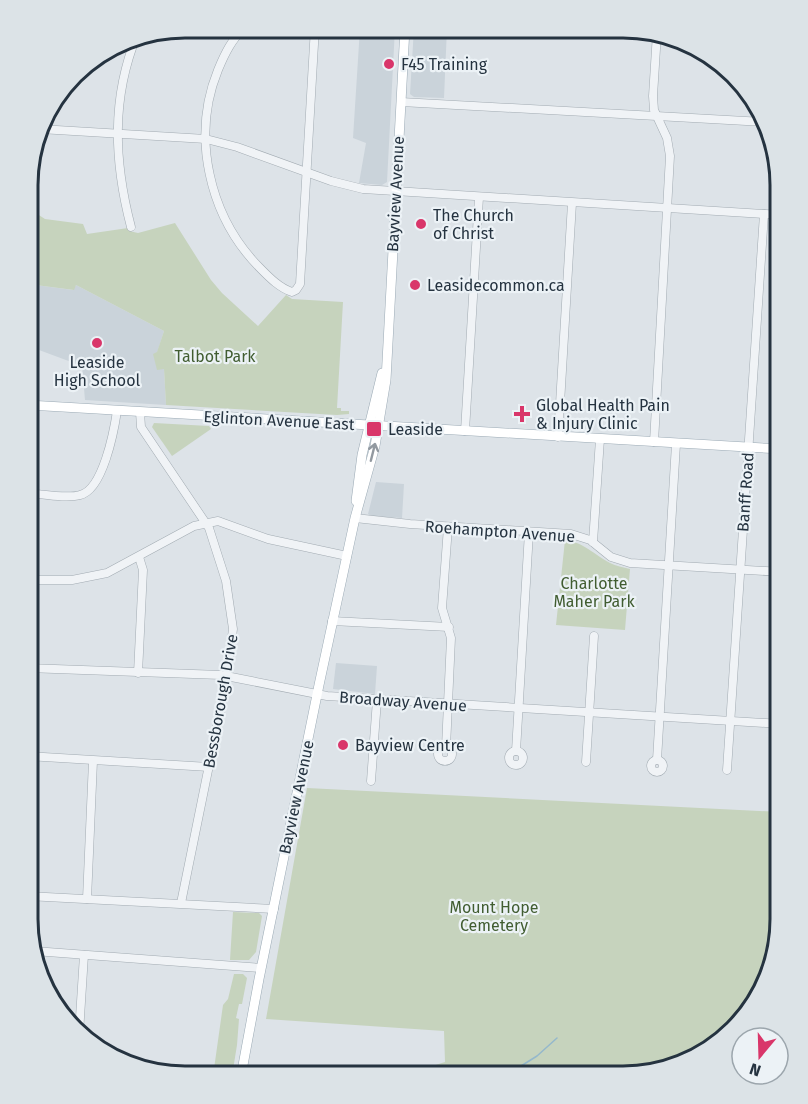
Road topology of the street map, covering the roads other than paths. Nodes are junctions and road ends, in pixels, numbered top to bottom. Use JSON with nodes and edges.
{"nodes":[{"id":1,"x":235,"y":38,"type":"edge"},
{"id":2,"x":314,"y":38,"type":"edge"},
{"id":3,"x":404,"y":38,"type":"edge"},
{"id":4,"x":656,"y":41,"type":"edge"},
{"id":5,"x":133,"y":47,"type":"edge"},
{"id":6,"x":400,"y":102,"type":"junction"},
{"id":7,"x":657,"y":116,"type":"junction"},
{"id":8,"x":756,"y":121,"type":"edge"},
{"id":9,"x":48,"y":129,"type":"edge"},
{"id":10,"x":117,"y":133,"type":"junction"},
{"id":11,"x":206,"y":139,"type":"junction"},
{"id":12,"x":307,"y":173,"type":"junction"},
{"id":13,"x":395,"y":192,"type":"junction"},
{"id":14,"x":479,"y":197,"type":"junction"},
{"id":15,"x":572,"y":203,"type":"junction"},
{"id":16,"x":668,"y":208,"type":"junction"},
{"id":17,"x":764,"y":214,"type":"junction"},
{"id":18,"x":770,"y":214,"type":"edge"},
{"id":19,"x":131,"y":227,"type":"dead end"},
{"id":20,"x":38,"y":406,"type":"edge"},
{"id":21,"x":117,"y":411,"type":"junction"},
{"id":22,"x":140,"y":412,"type":"junction"},
{"id":23,"x":374,"y":426,"type":"junction"},
{"id":24,"x":465,"y":431,"type":"junction"},
{"id":25,"x":558,"y":437,"type":"junction"},
{"id":26,"x":600,"y":439,"type":"junction"},
{"id":27,"x":654,"y":442,"type":"junction"},
{"id":28,"x":676,"y":444,"type":"junction"},
{"id":29,"x":748,"y":447,"type":"junction"},
{"id":30,"x":770,"y":448,"type":"edge"},
{"id":31,"x":38,"y":494,"type":"edge"},
{"id":32,"x":355,"y":518,"type":"junction"},
{"id":33,"x":206,"y":522,"type":"junction"},
{"id":34,"x":448,"y":527,"type":"junction"},
{"id":35,"x":529,"y":532,"type":"junction"},
{"id":36,"x":593,"y":542,"type":"junction"},
{"id":37,"x":347,"y":556,"type":"junction"},
{"id":38,"x":139,"y":557,"type":"junction"},
{"id":39,"x":668,"y":565,"type":"junction"},
{"id":40,"x":740,"y":569,"type":"junction"},
{"id":41,"x":770,"y":571,"type":"edge"},
{"id":42,"x":38,"y":580,"type":"edge"},
{"id":43,"x":332,"y":621,"type":"junction"},
{"id":44,"x":448,"y":627,"type":"junction"},
{"id":45,"x":594,"y":636,"type":"dead end"},
{"id":46,"x":38,"y":668,"type":"edge"},
{"id":47,"x":138,"y":673,"type":"junction"},
{"id":48,"x":227,"y":676,"type":"junction"},
{"id":49,"x":317,"y":694,"type":"junction"},
{"id":50,"x":377,"y":700,"type":"junction"},
{"id":51,"x":448,"y":704,"type":"junction"},
{"id":52,"x":518,"y":708,"type":"junction"},
{"id":53,"x":589,"y":713,"type":"junction"},
{"id":54,"x":660,"y":718,"type":"junction"},
{"id":55,"x":731,"y":722,"type":"junction"},
{"id":56,"x":770,"y":724,"type":"edge"},
{"id":57,"x":446,"y":747,"type":"dead end"},
{"id":58,"x":516,"y":752,"type":"dead end"},
{"id":59,"x":38,"y":757,"type":"edge"},
{"id":60,"x":93,"y":760,"type":"junction"},
{"id":61,"x":657,"y":760,"type":"dead end"},
{"id":62,"x":586,"y":762,"type":"dead end"},
{"id":63,"x":209,"y":767,"type":"junction"},
{"id":64,"x":727,"y":771,"type":"dead end"},
{"id":65,"x":371,"y":781,"type":"dead end"},
{"id":66,"x":38,"y":897,"type":"edge"},
{"id":67,"x":87,"y":899,"type":"junction"},
{"id":68,"x":181,"y":903,"type":"junction"},
{"id":69,"x":274,"y":909,"type":"junction"},
{"id":70,"x":41,"y":952,"type":"edge"},
{"id":71,"x":84,"y":955,"type":"junction"},
{"id":72,"x":261,"y":968,"type":"junction"},
{"id":73,"x":80,"y":1024,"type":"edge"},
{"id":74,"x":243,"y":1066,"type":"edge"}],
"edges":[{"from":1,"to":11,"type":"street"},
{"from":2,"to":12,"type":"street"},
{"from":3,"to":6,"type":"main road","name":"Bayview Avenue"},
{"from":4,"to":7,"type":"street"},
{"from":5,"to":10,"type":"street"},
{"from":6,"to":7,"type":"street"},
{"from":6,"to":13,"type":"main road","name":"Bayview Avenue"},
{"from":7,"to":8,"type":"street"},
{"from":7,"to":16,"type":"street"},
{"from":9,"to":10,"type":"street"},
{"from":10,"to":11,"type":"street"},
{"from":10,"to":19,"type":"street"},
{"from":11,"to":12,"type":"street"},
{"from":11,"to":12,"type":"street"},
{"from":12,"to":13,"type":"street"},
{"from":13,"to":14,"type":"street"},
{"from":13,"to":23,"type":"main road","name":"Bayview Avenue"},
{"from":14,"to":15,"type":"street"},
{"from":14,"to":24,"type":"street"},
{"from":15,"to":16,"type":"street"},
{"from":15,"to":25,"type":"street"},
{"from":16,"to":17,"type":"street"},
{"from":16,"to":27,"type":"street"},
{"from":17,"to":18,"type":"street"},
{"from":17,"to":29,"type":"street","name":"Banff Road"},
{"from":20,"to":21,"type":"main road","name":"Eglinton Avenue East"},
{"from":21,"to":22,"type":"main road","name":"Eglinton Avenue East"},
{"from":21,"to":31,"type":"street"},
{"from":22,"to":23,"type":"main road","name":"Eglinton Avenue East"},
{"from":22,"to":33,"type":"street","name":"Bessborough Drive"},
{"from":23,"to":24,"type":"main road","name":"Eglinton Avenue East"},
{"from":23,"to":32,"type":"main road","name":"Bayview Avenue"},
{"from":24,"to":25,"type":"main road","name":"Eglinton Avenue East"},
{"from":25,"to":26,"type":"main road","name":"Eglinton Avenue East"},
{"from":26,"to":27,"type":"main road","name":"Eglinton Avenue East"},
{"from":26,"to":36,"type":"street"},
{"from":27,"to":28,"type":"main road","name":"Eglinton Avenue East"},
{"from":28,"to":29,"type":"main road","name":"Eglinton Avenue East"},
{"from":28,"to":39,"type":"street"},
{"from":29,"to":30,"type":"main road","name":"Eglinton Avenue East"},
{"from":29,"to":40,"type":"street","name":"Banff Road"},
{"from":32,"to":34,"type":"street","name":"Roehampton Avenue"},
{"from":32,"to":37,"type":"main road","name":"Bayview Avenue"},
{"from":33,"to":37,"type":"street"},
{"from":33,"to":38,"type":"street"},
{"from":33,"to":48,"type":"street","name":"Bessborough Drive"},
{"from":34,"to":35,"type":"street","name":"Roehampton Avenue"},
{"from":34,"to":44,"type":"street"},
{"from":35,"to":36,"type":"street","name":"Roehampton Avenue"},
{"from":35,"to":52,"type":"street"},
{"from":36,"to":39,"type":"street","name":"Roehampton Avenue"},
{"from":37,"to":43,"type":"main road","name":"Bayview Avenue"},
{"from":38,"to":42,"type":"street"},
{"from":38,"to":47,"type":"street"},
{"from":39,"to":40,"type":"street","name":"Roehampton Avenue"},
{"from":39,"to":54,"type":"street"},
{"from":40,"to":41,"type":"street","name":"Roehampton Avenue"},
{"from":40,"to":55,"type":"street","name":"Banff Road"},
{"from":43,"to":44,"type":"street"},
{"from":43,"to":49,"type":"main road","name":"Bayview Avenue"},
{"from":44,"to":51,"type":"street"},
{"from":45,"to":53,"type":"street"},
{"from":46,"to":47,"type":"street","name":"Broadway Avenue"},
{"from":47,"to":48,"type":"street","name":"Broadway Avenue"},
{"from":48,"to":49,"type":"street","name":"Broadway Avenue"},
{"from":48,"to":63,"type":"street","name":"Bessborough Drive"},
{"from":49,"to":50,"type":"street","name":"Broadway Avenue"},
{"from":49,"to":69,"type":"main road","name":"Bayview Avenue"},
{"from":50,"to":51,"type":"street","name":"Broadway Avenue"},
{"from":50,"to":65,"type":"street"},
{"from":51,"to":52,"type":"street","name":"Broadway Avenue"},
{"from":51,"to":57,"type":"street"},
{"from":52,"to":53,"type":"street","name":"Broadway Avenue"},
{"from":52,"to":58,"type":"street"},
{"from":53,"to":54,"type":"street","name":"Broadway Avenue"},
{"from":53,"to":62,"type":"street"},
{"from":54,"to":55,"type":"street","name":"Broadway Avenue"},
{"from":54,"to":61,"type":"street"},
{"from":55,"to":56,"type":"street","name":"Broadway Avenue"},
{"from":55,"to":64,"type":"street","name":"Banff Road"},
{"from":59,"to":60,"type":"street"},
{"from":60,"to":63,"type":"street"},
{"from":60,"to":67,"type":"street"},
{"from":63,"to":68,"type":"street","name":"Bessborough Drive"},
{"from":66,"to":67,"type":"street"},
{"from":67,"to":68,"type":"street"},
{"from":68,"to":69,"type":"street"},
{"from":69,"to":72,"type":"main road","name":"Bayview Avenue"},
{"from":70,"to":71,"type":"street"},
{"from":71,"to":72,"type":"street"},
{"from":71,"to":73,"type":"street"},
{"from":72,"to":74,"type":"main road","name":"Bayview Avenue"}]}
